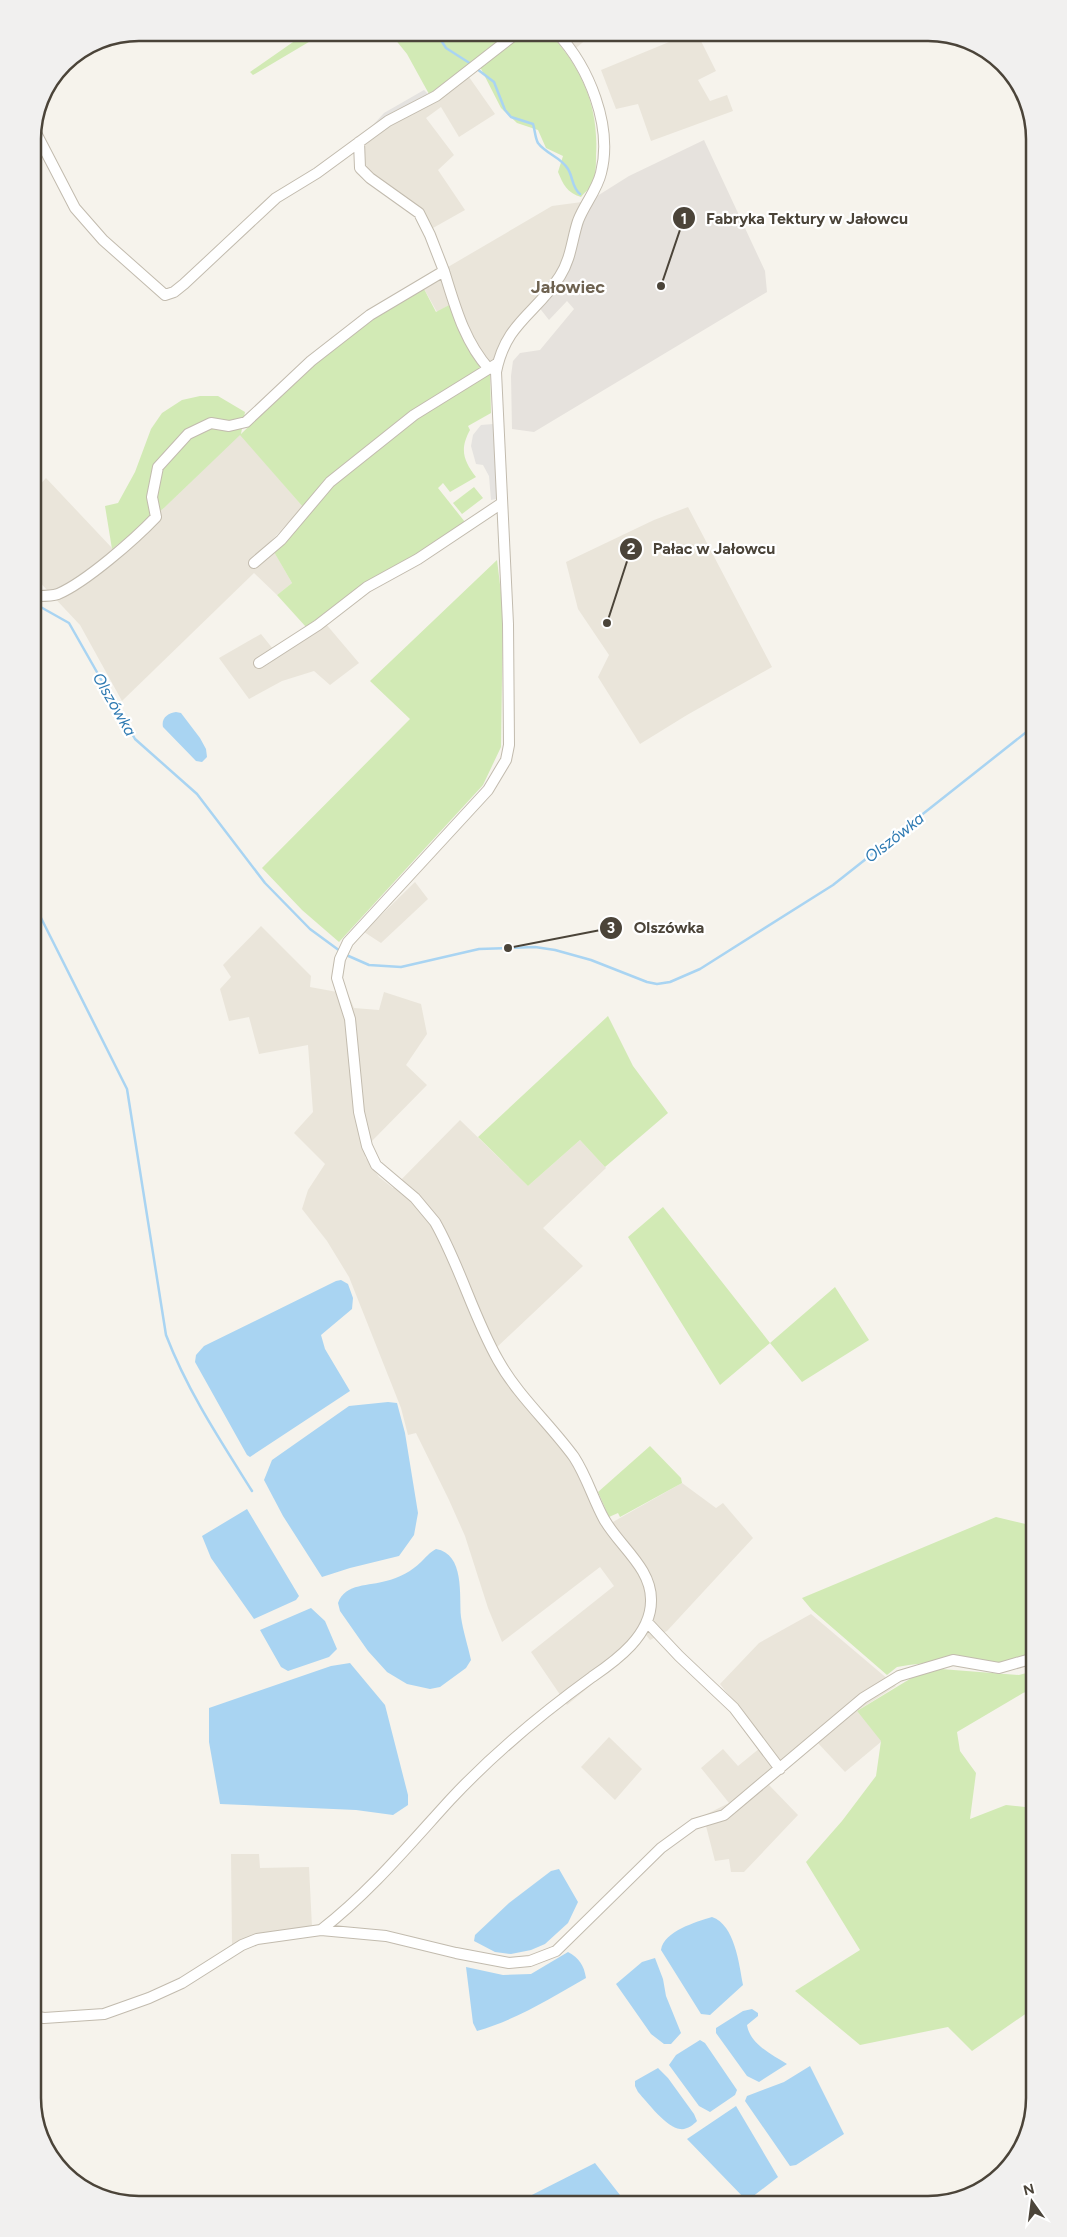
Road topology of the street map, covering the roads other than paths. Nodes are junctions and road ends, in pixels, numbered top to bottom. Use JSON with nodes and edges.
{"nodes":[{"id":1,"x":507,"y":41,"type":"edge"},
{"id":2,"x":564,"y":41,"type":"edge"},
{"id":3,"x":41,"y":142,"type":"edge"},
{"id":4,"x":359,"y":142,"type":"junction"},
{"id":5,"x":444,"y":271,"type":"junction"},
{"id":6,"x":493,"y":366,"type":"junction"},
{"id":7,"x":502,"y":503,"type":"junction"},
{"id":8,"x":254,"y":563,"type":"dead end"},
{"id":9,"x":41,"y":596,"type":"edge"},
{"id":10,"x":259,"y":663,"type":"dead end"},
{"id":11,"x":647,"y":1622,"type":"junction"},
{"id":12,"x":1026,"y":1660,"type":"edge"},
{"id":13,"x":780,"y":1769,"type":"junction"},
{"id":14,"x":321,"y":1930,"type":"junction"},
{"id":15,"x":41,"y":2018,"type":"edge"}],
"edges":[{"from":1,"to":4,"type":"street"},
{"from":2,"to":6,"type":"street"},
{"from":3,"to":4,"type":"street"},
{"from":4,"to":5,"type":"street"},
{"from":5,"to":6,"type":"street"},
{"from":5,"to":9,"type":"street"},
{"from":6,"to":7,"type":"street"},
{"from":6,"to":8,"type":"street"},
{"from":7,"to":10,"type":"street"},
{"from":7,"to":11,"type":"street"},
{"from":11,"to":13,"type":"street"},
{"from":11,"to":14,"type":"street"},
{"from":12,"to":13,"type":"street"},
{"from":13,"to":14,"type":"street"},
{"from":14,"to":15,"type":"street"}]}
